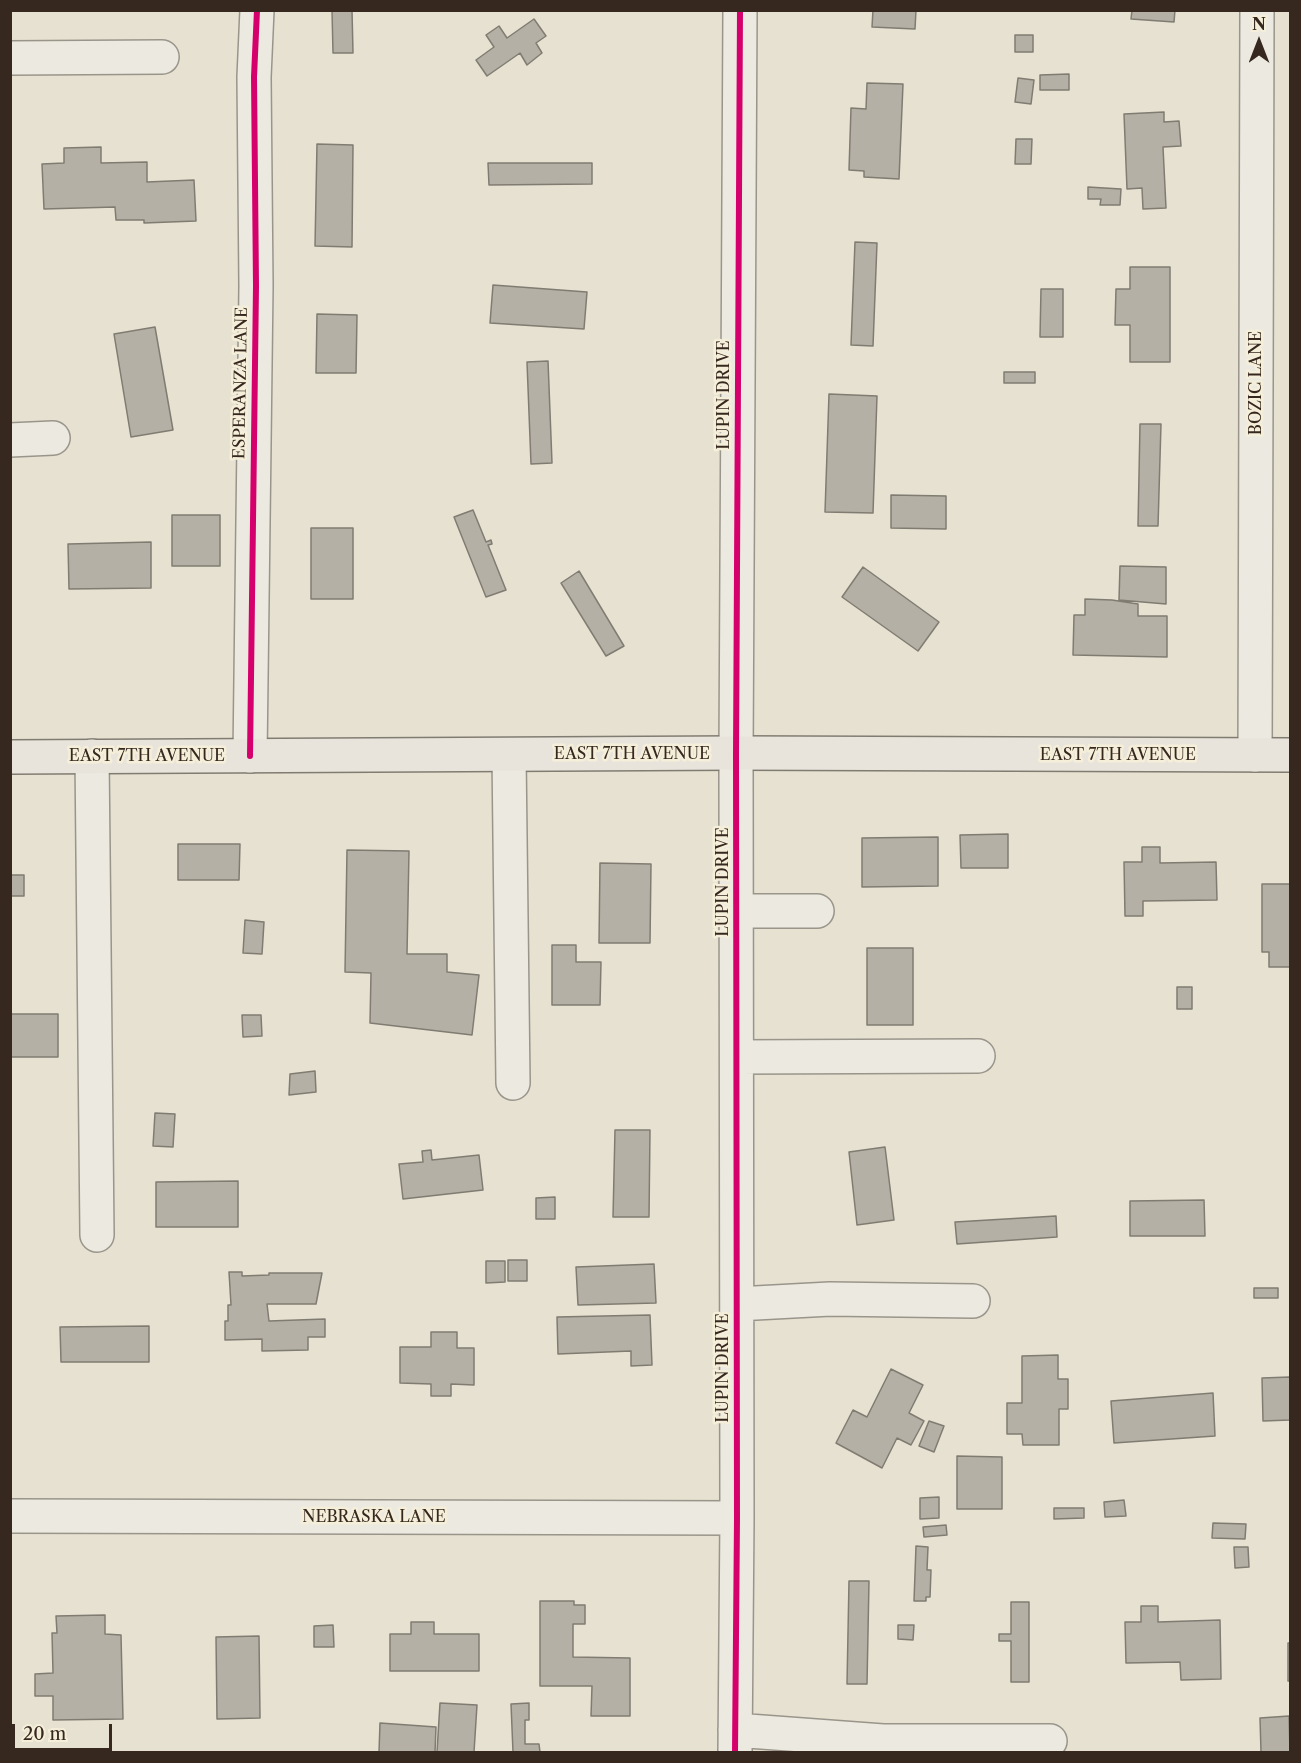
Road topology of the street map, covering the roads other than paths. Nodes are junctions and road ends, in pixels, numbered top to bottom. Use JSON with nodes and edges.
{"nodes":[{"id":1,"x":257,"y":10,"type":"edge"},
{"id":2,"x":740,"y":10,"type":"edge"},
{"id":3,"x":1257,"y":10,"type":"edge"},
{"id":4,"x":162,"y":57,"type":"dead end"},
{"id":5,"x":10,"y":58,"type":"edge"},
{"id":6,"x":53,"y":438,"type":"dead end"},
{"id":7,"x":10,"y":440,"type":"edge"},
{"id":8,"x":736,"y":753,"type":"junction"},
{"id":9,"x":509,"y":755,"type":"junction"},
{"id":10,"x":1255,"y":755,"type":"junction"},
{"id":11,"x":1290,"y":755,"type":"edge"},
{"id":12,"x":92,"y":756,"type":"junction"},
{"id":13,"x":250,"y":756,"type":"junction"},
{"id":14,"x":10,"y":757,"type":"edge"},
{"id":15,"x":736,"y":911,"type":"junction"},
{"id":16,"x":817,"y":911,"type":"dead end"},
{"id":17,"x":978,"y":1056,"type":"dead end"},
{"id":18,"x":737,"y":1057,"type":"junction"},
{"id":19,"x":513,"y":1083,"type":"dead end"},
{"id":20,"x":97,"y":1235,"type":"dead end"},
{"id":21,"x":973,"y":1300,"type":"dead end"},
{"id":22,"x":737,"y":1305,"type":"junction"},
{"id":23,"x":10,"y":1516,"type":"edge"},
{"id":24,"x":737,"y":1518,"type":"junction"},
{"id":25,"x":735,"y":1741,"type":"edge"},
{"id":26,"x":1050,"y":1741,"type":"dead end"}],
"edges":[{"from":1,"to":13,"type":"street","name":"ESPERANZA LANE"},
{"from":2,"to":8,"type":"street","name":"LUPIN DRIVE"},
{"from":3,"to":10,"type":"street","name":"BOZIC LANE"},
{"from":4,"to":5,"type":"street"},
{"from":6,"to":7,"type":"street"},
{"from":8,"to":9,"type":"main road","name":"EAST 7TH AVENUE"},
{"from":8,"to":10,"type":"main road","name":"EAST 7TH AVENUE"},
{"from":8,"to":15,"type":"street","name":"LUPIN DRIVE"},
{"from":9,"to":13,"type":"main road","name":"EAST 7TH AVENUE"},
{"from":9,"to":19,"type":"street"},
{"from":10,"to":11,"type":"main road","name":"EAST 7TH AVENUE"},
{"from":12,"to":13,"type":"main road","name":"EAST 7TH AVENUE"},
{"from":12,"to":14,"type":"main road","name":"EAST 7TH AVENUE"},
{"from":12,"to":20,"type":"street"},
{"from":15,"to":16,"type":"street"},
{"from":15,"to":18,"type":"street","name":"LUPIN DRIVE"},
{"from":17,"to":18,"type":"street"},
{"from":18,"to":22,"type":"street","name":"LUPIN DRIVE"},
{"from":21,"to":22,"type":"street"},
{"from":22,"to":24,"type":"street","name":"LUPIN DRIVE"},
{"from":23,"to":24,"type":"street","name":"NEBRASKA LANE"},
{"from":24,"to":25,"type":"street","name":"LUPIN DRIVE"},
{"from":25,"to":26,"type":"street"}]}
